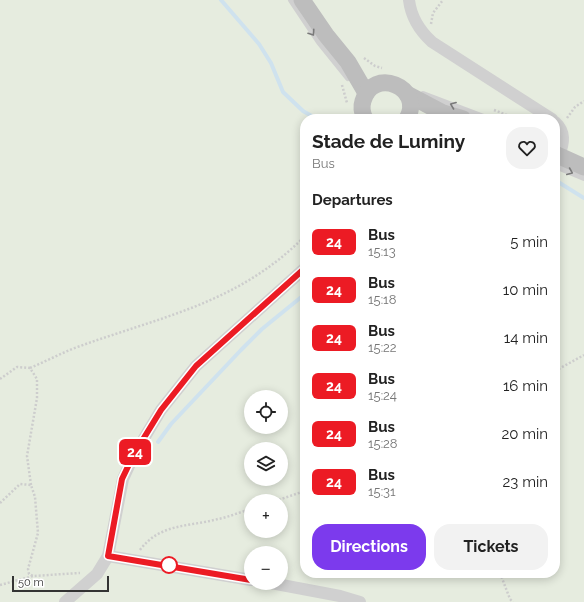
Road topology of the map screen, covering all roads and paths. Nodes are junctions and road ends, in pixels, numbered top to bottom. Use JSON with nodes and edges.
{"nodes":[{"id":1,"x":291,"y":0,"type":"edge"},
{"id":2,"x":302,"y":0,"type":"edge"},
{"id":3,"x":409,"y":0,"type":"edge"},
{"id":4,"x":443,"y":0,"type":"edge"},
{"id":5,"x":428,"y":39,"type":"junction"},
{"id":6,"x":354,"y":58,"type":"junction"},
{"id":7,"x":384,"y":76,"type":"junction"},
{"id":8,"x":340,"y":80,"type":"dead end"},
{"id":9,"x":403,"y":90,"type":"junction"},
{"id":10,"x":365,"y":96,"type":"junction"},
{"id":11,"x":584,"y":101,"type":"edge"},
{"id":12,"x":348,"y":109,"type":"dead end"},
{"id":13,"x":491,"y":109,"type":"dead end"},
{"id":14,"x":443,"y":113,"type":"junction"},
{"id":15,"x":363,"y":114,"type":"edge"},
{"id":16,"x":409,"y":114,"type":"edge"},
{"id":17,"x":436,"y":114,"type":"edge"},
{"id":18,"x":446,"y":114,"type":"edge"},
{"id":19,"x":474,"y":114,"type":"edge"},
{"id":20,"x":504,"y":114,"type":"edge"},
{"id":21,"x":542,"y":114,"type":"edge"},
{"id":22,"x":560,"y":120,"type":"edge"},
{"id":23,"x":560,"y":129,"type":"edge"},
{"id":24,"x":560,"y":150,"type":"edge"},
{"id":25,"x":560,"y":159,"type":"edge"},
{"id":26,"x":560,"y":161,"type":"edge"},
{"id":27,"x":584,"y":167,"type":"edge"},
{"id":28,"x":584,"y":178,"type":"edge"},
{"id":29,"x":300,"y":241,"type":"edge"},
{"id":30,"x":300,"y":272,"type":"edge"},
{"id":31,"x":584,"y":355,"type":"edge"},
{"id":32,"x":30,"y":368,"type":"junction"},
{"id":33,"x":560,"y":368,"type":"edge"},
{"id":34,"x":0,"y":379,"type":"edge"},
{"id":35,"x":31,"y":485,"type":"junction"},
{"id":36,"x":300,"y":493,"type":"edge"},
{"id":37,"x":288,"y":497,"type":"edge"},
{"id":38,"x":0,"y":503,"type":"edge"},
{"id":39,"x":244,"y":511,"type":"edge"},
{"id":40,"x":108,"y":556,"type":"junction"},
{"id":41,"x":134,"y":559,"type":"junction"},
{"id":42,"x":97,"y":574,"type":"junction"},
{"id":43,"x":33,"y":576,"type":"junction"},
{"id":44,"x":502,"y":578,"type":"edge"},
{"id":45,"x":244,"y":579,"type":"edge"},
{"id":46,"x":0,"y":585,"type":"edge"},
{"id":47,"x":288,"y":586,"type":"edge"},
{"id":48,"x":65,"y":602,"type":"edge"},
{"id":49,"x":360,"y":602,"type":"edge"},
{"id":50,"x":513,"y":602,"type":"edge"}],
"edges":[{"from":1,"to":10,"type":"lane","one_way":true},
{"from":2,"to":6,"type":"street"},
{"from":3,"to":5,"type":"street"},
{"from":4,"to":5,"type":"path"},
{"from":5,"to":21,"type":"street"},
{"from":6,"to":7,"type":"street"},
{"from":6,"to":7,"type":"path"},
{"from":6,"to":10,"type":"street"},
{"from":7,"to":9,"type":"street"},
{"from":7,"to":10,"type":"street"},
{"from":8,"to":12,"type":"path"},
{"from":9,"to":14,"type":"street"},
{"from":9,"to":16,"type":"street"},
{"from":19,"to":9,"type":"lane","one_way":true},
{"from":10,"to":15,"type":"street"},
{"from":11,"to":22,"type":"path"},
{"from":13,"to":20,"type":"path"},
{"from":14,"to":17,"type":"street"},
{"from":14,"to":18,"type":"street"},
{"from":23,"to":24,"type":"street"},
{"from":25,"to":27,"type":"street"},
{"from":26,"to":28,"type":"lane","one_way":true},
{"from":29,"to":32,"type":"path"},
{"from":30,"to":40,"type":"street"},
{"from":31,"to":33,"type":"path"},
{"from":32,"to":34,"type":"path"},
{"from":32,"to":35,"type":"path"},
{"from":35,"to":38,"type":"path"},
{"from":35,"to":43,"type":"path"},
{"from":36,"to":37,"type":"path"},
{"from":39,"to":41,"type":"path"},
{"from":40,"to":41,"type":"street"},
{"from":40,"to":42,"type":"street"},
{"from":41,"to":45,"type":"street"},
{"from":42,"to":43,"type":"path"},
{"from":42,"to":48,"type":"street"},
{"from":43,"to":46,"type":"path"},
{"from":44,"to":50,"type":"path"},
{"from":47,"to":49,"type":"street"}]}
